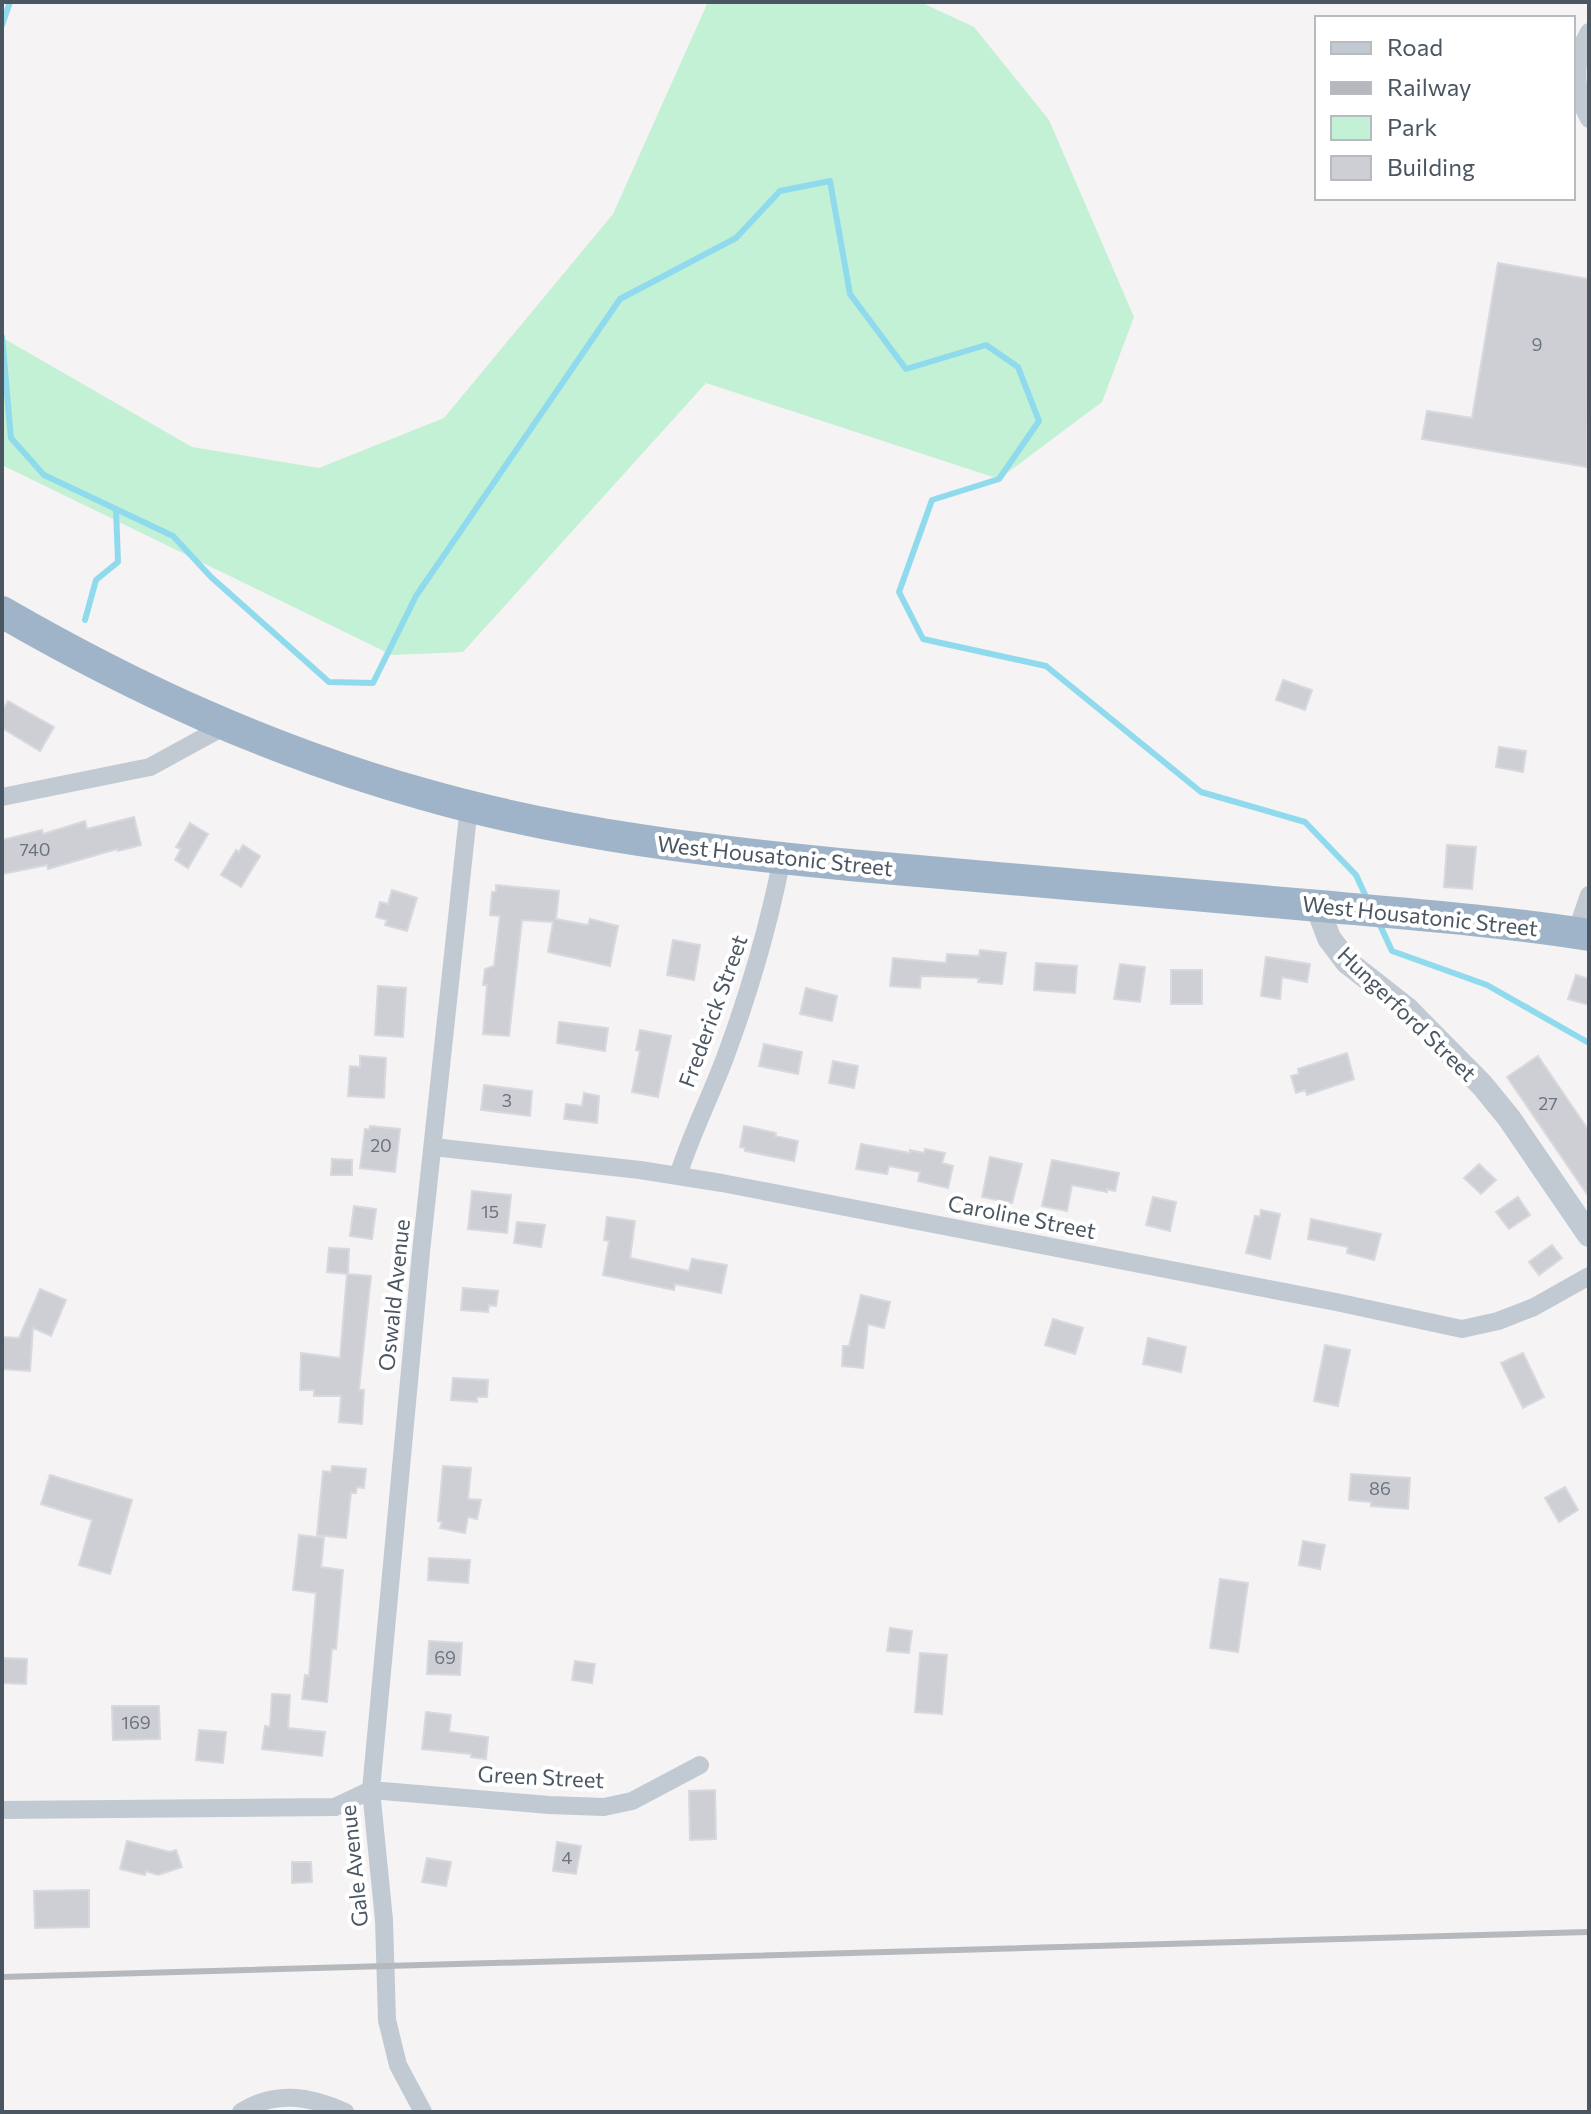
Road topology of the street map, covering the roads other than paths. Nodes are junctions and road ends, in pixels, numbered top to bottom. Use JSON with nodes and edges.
{"nodes":[{"id":1,"x":1589,"y":32,"type":"edge"},
{"id":2,"x":1589,"y":119,"type":"edge"},
{"id":3,"x":2,"y":612,"type":"edge"},
{"id":4,"x":225,"y":726,"type":"junction"},
{"id":5,"x":2,"y":797,"type":"edge"},
{"id":6,"x":469,"y":806,"type":"junction"},
{"id":7,"x":782,"y":858,"type":"junction"},
{"id":8,"x":1589,"y":895,"type":"edge"},
{"id":9,"x":1329,"y":907,"type":"junction"},
{"id":10,"x":1583,"y":934,"type":"edge"},
{"id":11,"x":433,"y":1147,"type":"junction"},
{"id":12,"x":678,"y":1176,"type":"junction"},
{"id":13,"x":1589,"y":1235,"type":"edge"},
{"id":14,"x":1589,"y":1276,"type":"edge"},
{"id":15,"x":700,"y":1765,"type":"dead end"},
{"id":16,"x":371,"y":1790,"type":"junction"},
{"id":17,"x":2,"y":1810,"type":"edge"},
{"id":18,"x":241,"y":2112,"type":"edge"},
{"id":19,"x":345,"y":2112,"type":"edge"},
{"id":20,"x":423,"y":2112,"type":"edge"}],
"edges":[{"from":1,"to":2,"type":"street"},
{"from":3,"to":4,"type":"highway","name":"West Housatonic Street"},
{"from":4,"to":5,"type":"street"},
{"from":4,"to":6,"type":"highway","name":"West Housatonic Street"},
{"from":6,"to":7,"type":"highway","name":"West Housatonic Street"},
{"from":6,"to":11,"type":"street","name":"Oswald Avenue"},
{"from":7,"to":9,"type":"highway","name":"West Housatonic Street"},
{"from":7,"to":12,"type":"street","name":"Frederick Street"},
{"from":8,"to":10,"type":"street"},
{"from":9,"to":10,"type":"highway","name":"West Housatonic Street"},
{"from":9,"to":13,"type":"street","name":"Hungerford Street"},
{"from":11,"to":12,"type":"street","name":"Caroline Street"},
{"from":11,"to":16,"type":"street","name":"Oswald Avenue"},
{"from":12,"to":14,"type":"street","name":"Caroline Street"},
{"from":15,"to":16,"type":"street","name":"Green Street"},
{"from":16,"to":17,"type":"street","name":"Gale Avenue"},
{"from":16,"to":20,"type":"street","name":"Gale Avenue"},
{"from":18,"to":19,"type":"street"}]}
